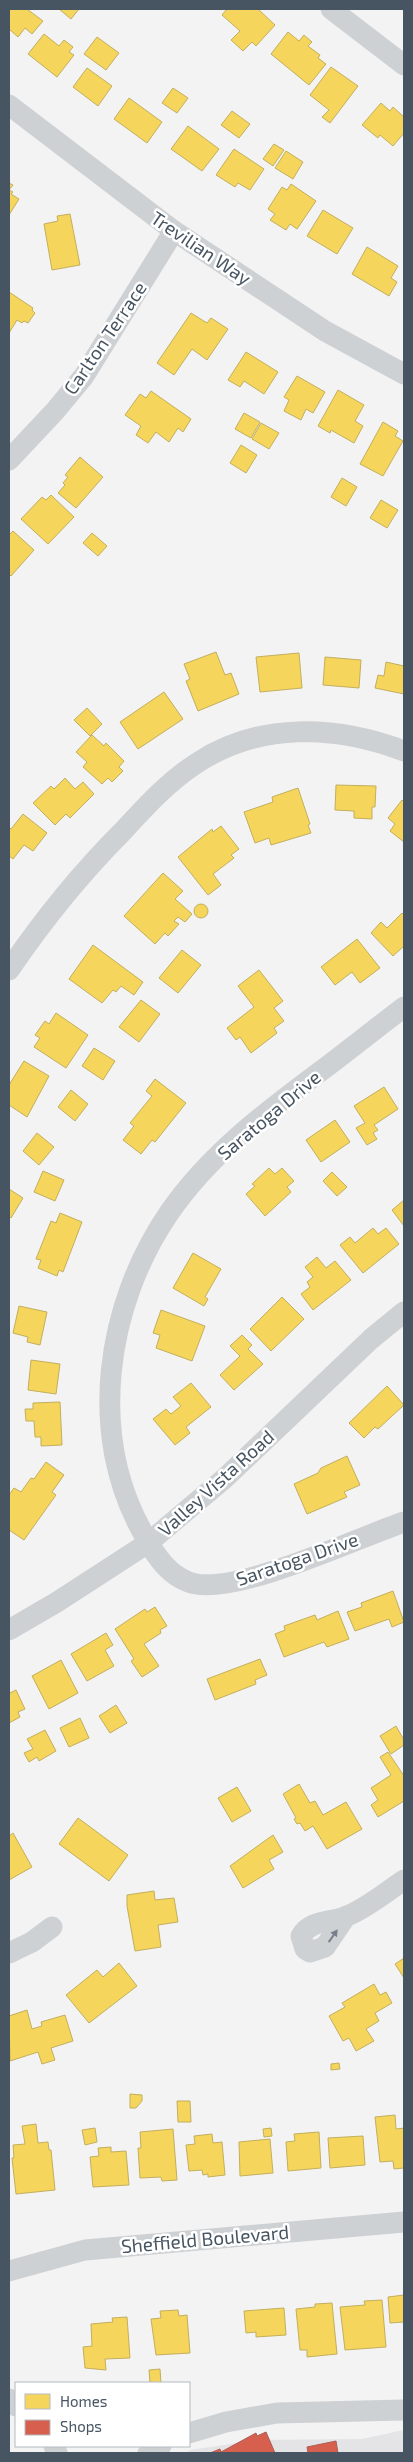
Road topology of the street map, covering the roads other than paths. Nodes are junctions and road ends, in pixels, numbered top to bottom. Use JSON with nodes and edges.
{"nodes":[{"id":1,"x":331,"y":9,"type":"edge"},
{"id":2,"x":404,"y":65,"type":"edge"},
{"id":3,"x":9,"y":105,"type":"edge"},
{"id":4,"x":174,"y":232,"type":"junction"},
{"id":5,"x":404,"y":374,"type":"edge"},
{"id":6,"x":9,"y":460,"type":"edge"},
{"id":7,"x":404,"y":751,"type":"edge"},
{"id":8,"x":9,"y":970,"type":"edge"},
{"id":9,"x":404,"y":1007,"type":"edge"},
{"id":10,"x":404,"y":1312,"type":"edge"},
{"id":11,"x":404,"y":1522,"type":"edge"},
{"id":12,"x":148,"y":1543,"type":"junction"},
{"id":13,"x":9,"y":1630,"type":"edge"},
{"id":14,"x":404,"y":1880,"type":"edge"},
{"id":15,"x":346,"y":1916,"type":"dead end"},
{"id":16,"x":52,"y":1928,"type":"dead end"},
{"id":17,"x":9,"y":1953,"type":"edge"},
{"id":18,"x":404,"y":2222,"type":"edge"},
{"id":19,"x":9,"y":2271,"type":"edge"},
{"id":20,"x":404,"y":2410,"type":"edge"},
{"id":21,"x":190,"y":2433,"type":"edge"},
{"id":22,"x":159,"y":2447,"type":"edge"},
{"id":23,"x":148,"y":2453,"type":"edge"}],
"edges":[{"from":1,"to":2,"type":"street"},
{"from":3,"to":4,"type":"street","name":"Trevilian Way"},
{"from":4,"to":5,"type":"street","name":"Trevilian Way"},
{"from":4,"to":6,"type":"street","name":"Carlton Terrace"},
{"from":7,"to":8,"type":"street"},
{"from":9,"to":12,"type":"street","name":"Saratoga Drive"},
{"from":10,"to":12,"type":"street","name":"Valley Vista Road"},
{"from":11,"to":12,"type":"street","name":"Saratoga Drive"},
{"from":12,"to":13,"type":"street","name":"Valley Vista Road"},
{"from":14,"to":15,"type":"street"},
{"from":16,"to":17,"type":"street"},
{"from":18,"to":19,"type":"street","name":"Sheffield Boulevard"},
{"from":20,"to":21,"type":"street"},
{"from":22,"to":23,"type":"street"}]}
